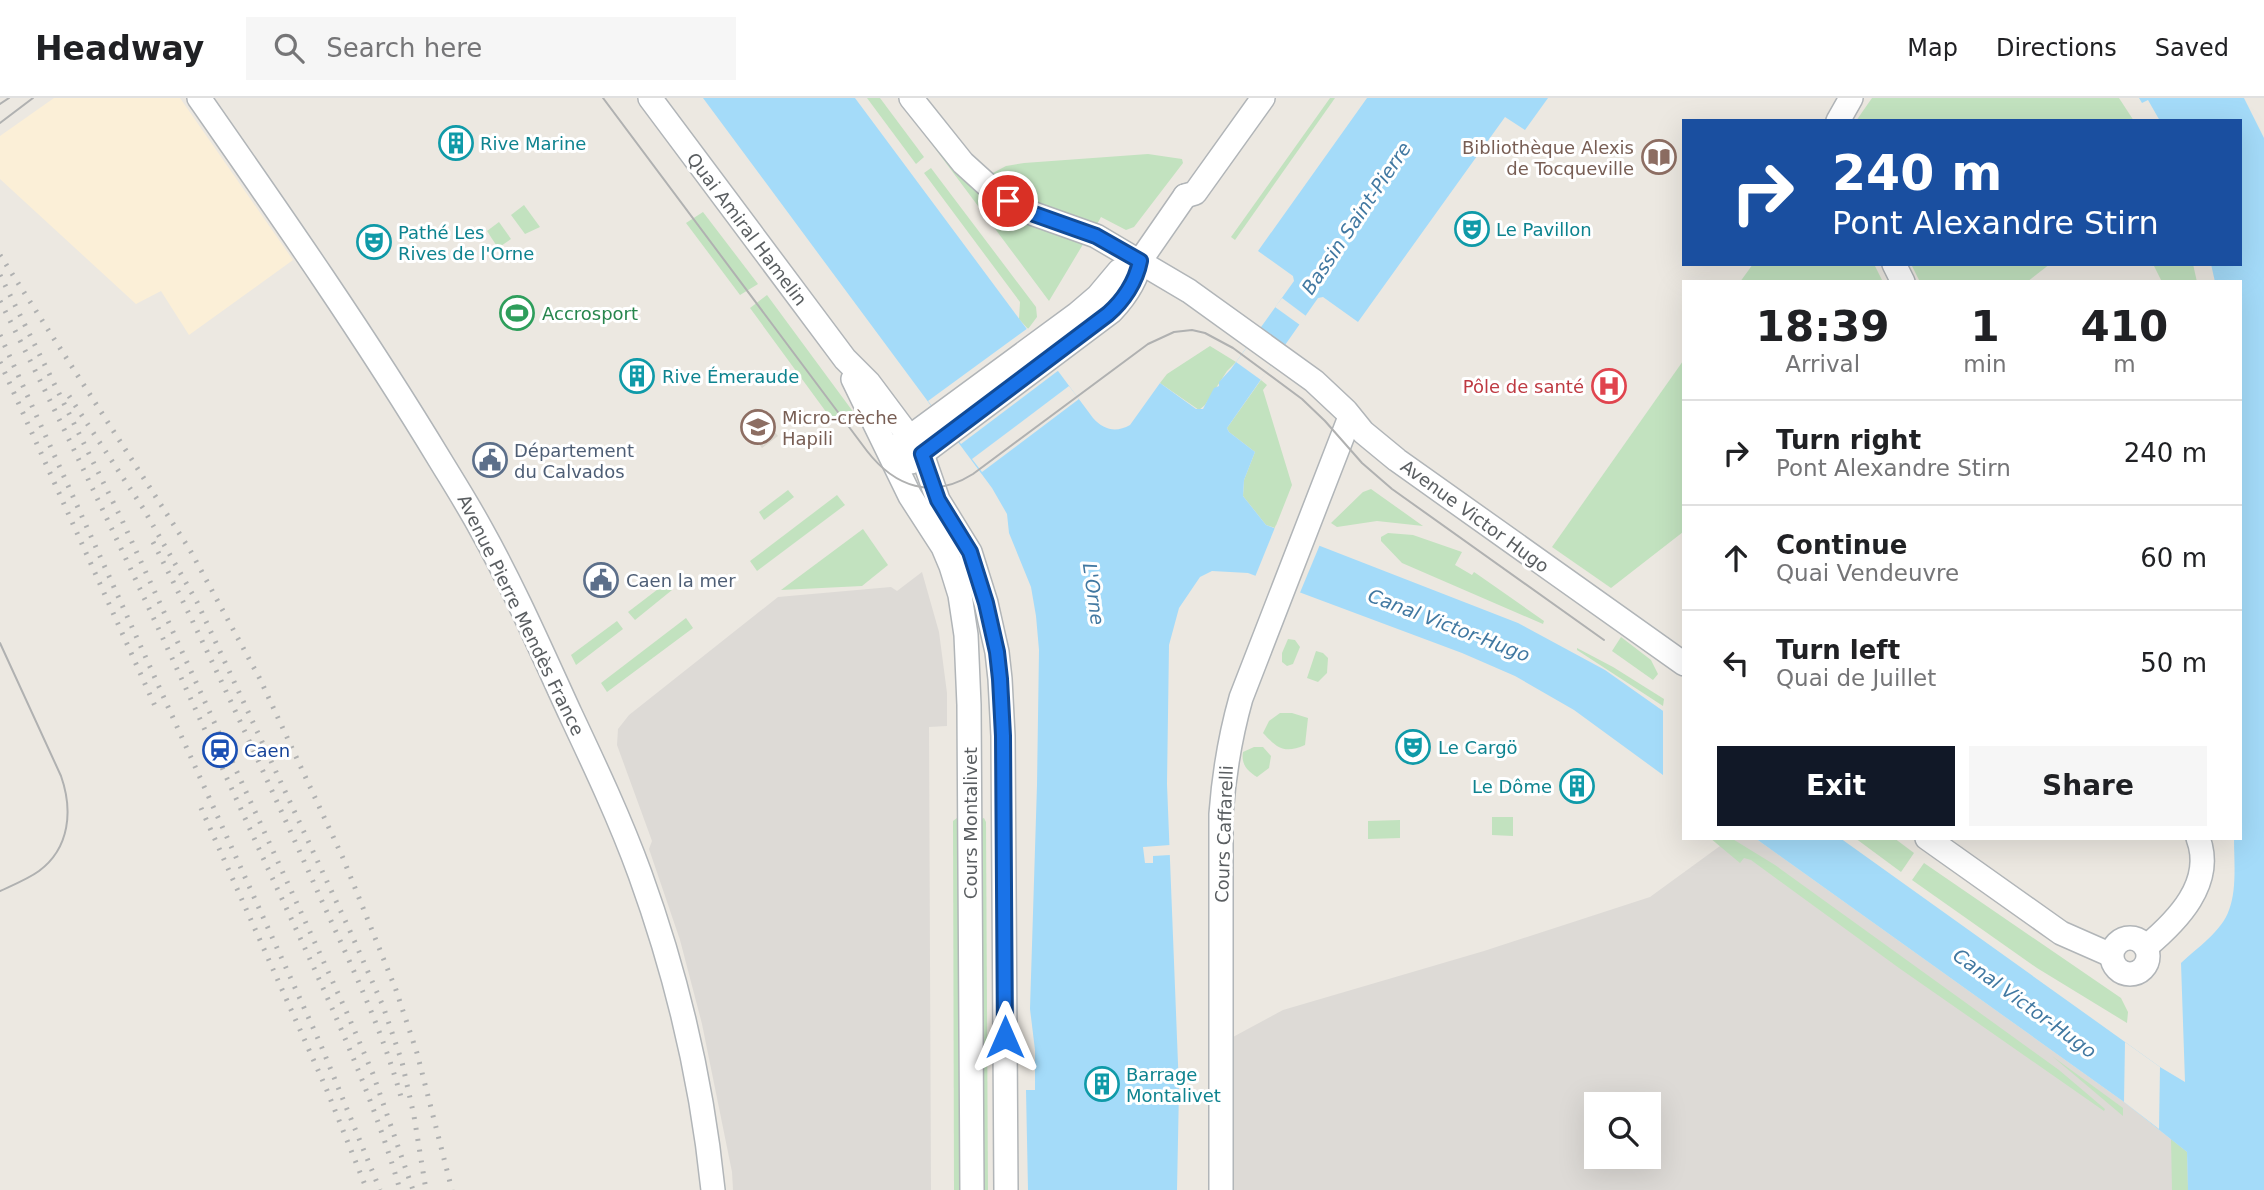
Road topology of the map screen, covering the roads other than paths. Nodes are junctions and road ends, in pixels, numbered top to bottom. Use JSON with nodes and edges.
{"nodes":[{"id":1,"x":199,"y":98,"type":"edge"},
{"id":2,"x":650,"y":98,"type":"edge"},
{"id":3,"x":911,"y":98,"type":"edge"},
{"id":4,"x":1245,"y":98,"type":"edge"},
{"id":5,"x":1263,"y":98,"type":"edge"},
{"id":6,"x":1851,"y":98,"type":"edge"},
{"id":7,"x":1839,"y":119,"type":"edge"},
{"id":8,"x":1191,"y":187,"type":"junction"},
{"id":9,"x":1140,"y":261,"type":"junction"},
{"id":10,"x":845,"y":359,"type":"junction"},
{"id":11,"x":1350,"y":417,"type":"junction"},
{"id":12,"x":916,"y":446,"type":"junction"},
{"id":13,"x":894,"y":462,"type":"junction"},
{"id":14,"x":1682,"y":663,"type":"edge"},
{"id":15,"x":1930,"y":840,"type":"edge"},
{"id":16,"x":2199,"y":840,"type":"edge"},
{"id":17,"x":713,"y":1190,"type":"edge"},
{"id":18,"x":972,"y":1190,"type":"edge"},
{"id":19,"x":1006,"y":1190,"type":"edge"},
{"id":20,"x":1221,"y":1190,"type":"edge"}],
"edges":[{"from":1,"to":17,"type":"street","name":"Avenue Pierre Mendès France"},
{"from":2,"to":10,"type":"street","name":"Quai Amiral Hamelin"},
{"from":3,"to":9,"type":"street"},
{"from":4,"to":8,"type":"street"},
{"from":5,"to":8,"type":"street"},
{"from":6,"to":7,"type":"street"},
{"from":8,"to":9,"type":"street"},
{"from":9,"to":11,"type":"street","name":"Avenue Victor Hugo"},
{"from":9,"to":12,"type":"street"},
{"from":10,"to":12,"type":"street","name":"Quai Amiral Hamelin"},
{"from":10,"to":13,"type":"street","name":"Quai Amiral Hamelin"},
{"from":11,"to":14,"type":"street","name":"Avenue Victor Hugo"},
{"from":11,"to":20,"type":"street","name":"Cours Caffarelli"},
{"from":12,"to":13,"type":"street"},
{"from":12,"to":19,"type":"street","name":"Cours Montalivet"},
{"from":13,"to":18,"type":"street","name":"Cours Montalivet"},
{"from":15,"to":16,"type":"street"}]}
